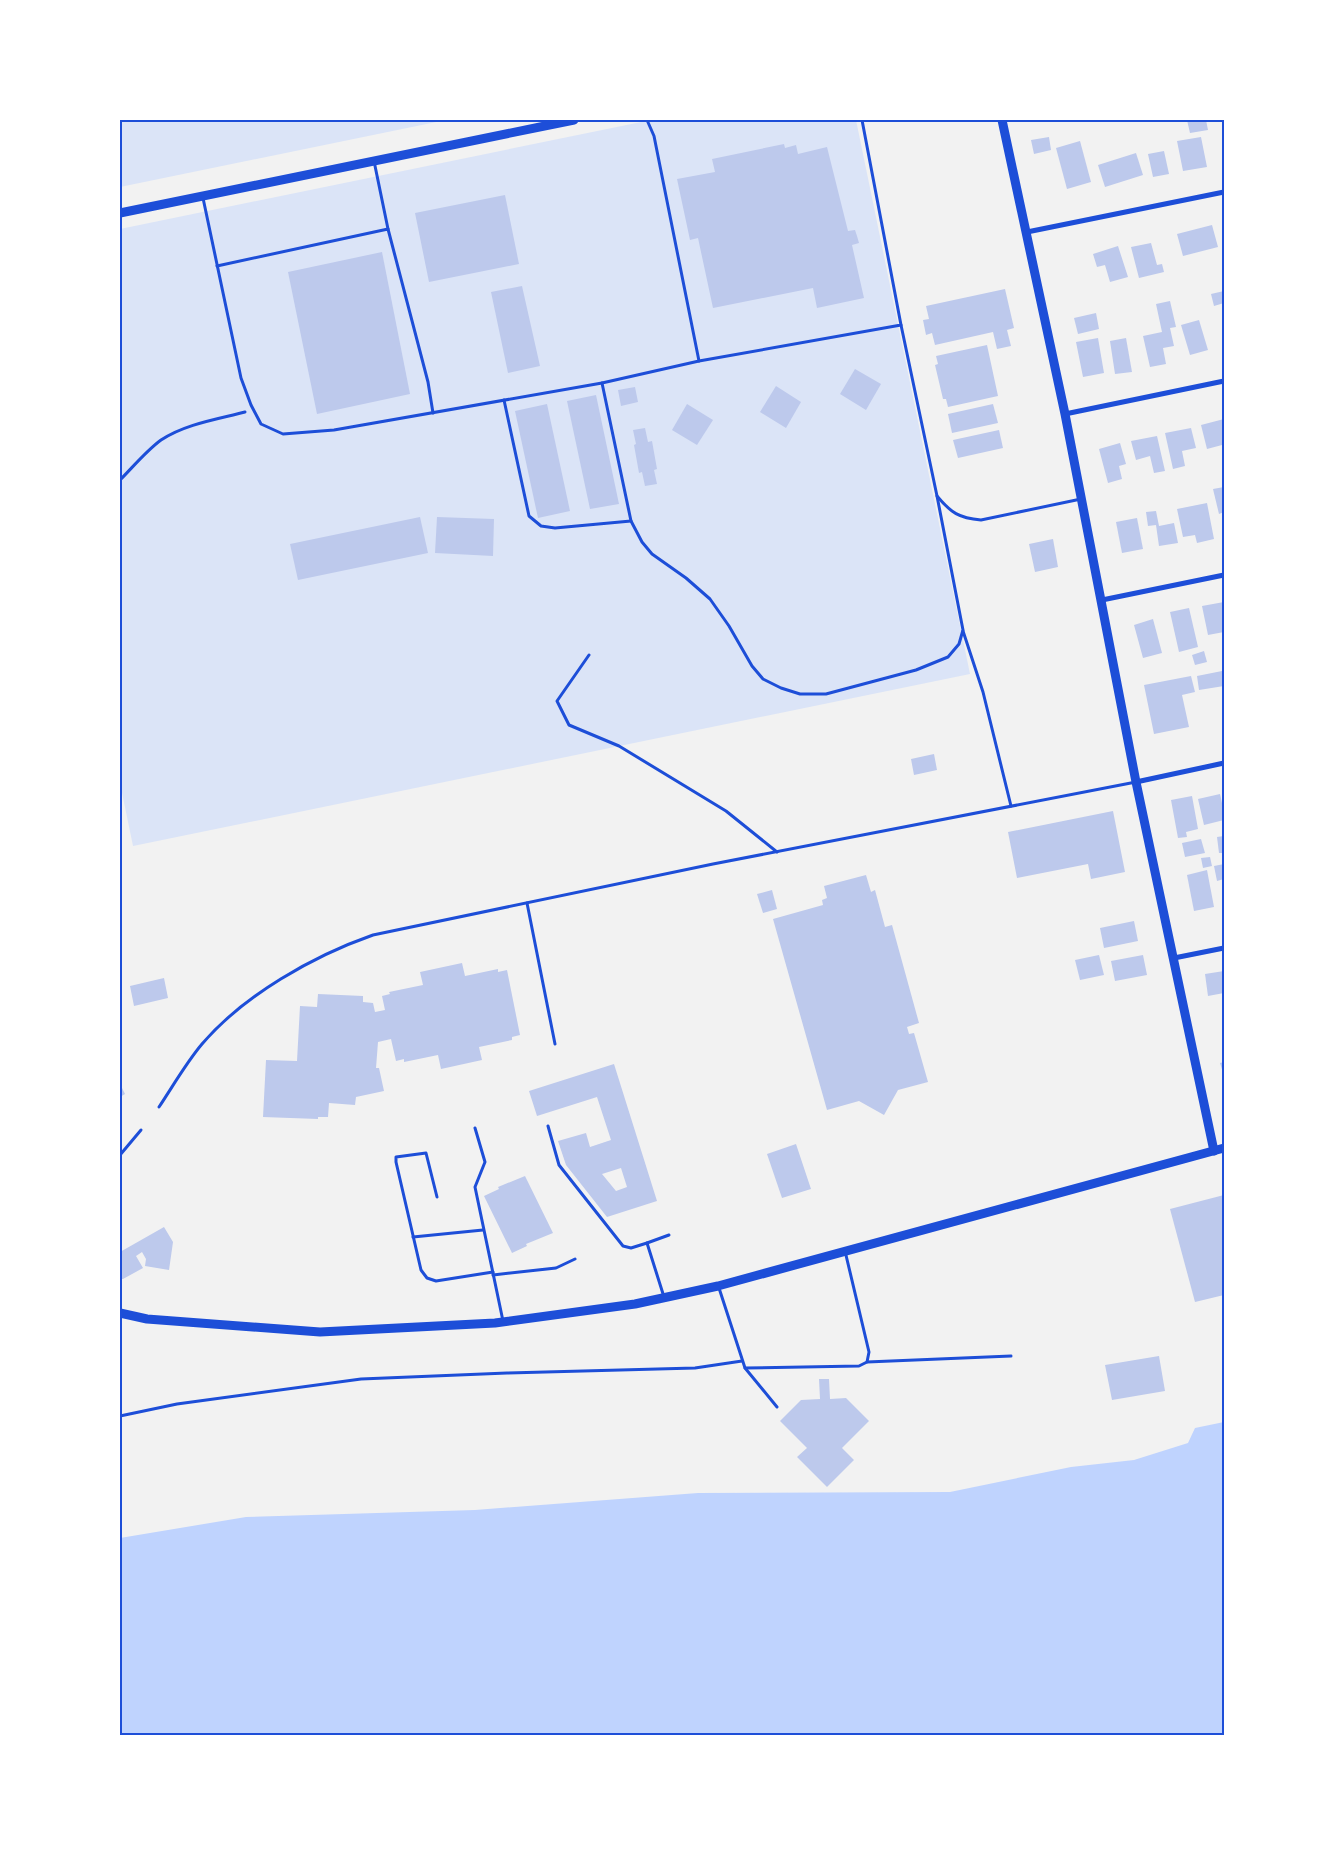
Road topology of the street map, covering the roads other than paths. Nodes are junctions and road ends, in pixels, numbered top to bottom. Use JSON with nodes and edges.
{"nodes":[{"id":1,"x":574,"y":120,"type":"edge"},
{"id":2,"x":647,"y":120,"type":"edge"},
{"id":3,"x":862,"y":120,"type":"edge"},
{"id":4,"x":1002,"y":120,"type":"edge"},
{"id":5,"x":374,"y":161,"type":"junction"},
{"id":6,"x":1224,"y":192,"type":"edge"},
{"id":7,"x":202,"y":196,"type":"junction"},
{"id":8,"x":120,"y":213,"type":"edge"},
{"id":9,"x":388,"y":229,"type":"junction"},
{"id":10,"x":1027,"y":232,"type":"junction"},
{"id":11,"x":217,"y":266,"type":"junction"},
{"id":12,"x":901,"y":325,"type":"junction"},
{"id":13,"x":699,"y":361,"type":"junction"},
{"id":14,"x":1224,"y":381,"type":"edge"},
{"id":15,"x":602,"y":383,"type":"junction"},
{"id":16,"x":504,"y":400,"type":"junction"},
{"id":17,"x":433,"y":413,"type":"junction"},
{"id":18,"x":1065,"y":414,"type":"junction"},
{"id":19,"x":937,"y":496,"type":"junction"},
{"id":20,"x":1081,"y":499,"type":"junction"},
{"id":21,"x":632,"y":521,"type":"junction"},
{"id":22,"x":1224,"y":575,"type":"edge"},
{"id":23,"x":1102,"y":600,"type":"junction"},
{"id":24,"x":963,"y":630,"type":"junction"},
{"id":25,"x":589,"y":655,"type":"dead end"},
{"id":26,"x":1224,"y":763,"type":"edge"},
{"id":27,"x":1136,"y":782,"type":"junction"},
{"id":28,"x":1011,"y":806,"type":"junction"},
{"id":29,"x":777,"y":852,"type":"junction"},
{"id":30,"x":527,"y":903,"type":"junction"},
{"id":31,"x":1224,"y":948,"type":"edge"},
{"id":32,"x":1174,"y":958,"type":"junction"},
{"id":33,"x":555,"y":1044,"type":"dead end"},
{"id":34,"x":158,"y":1107,"type":"dead end"},
{"id":35,"x":548,"y":1126,"type":"dead end"},
{"id":36,"x":475,"y":1128,"type":"dead end"},
{"id":37,"x":141,"y":1130,"type":"dead end"},
{"id":38,"x":1224,"y":1148,"type":"edge"},
{"id":39,"x":1214,"y":1151,"type":"junction"},
{"id":40,"x":120,"y":1155,"type":"edge"},
{"id":41,"x":438,"y":1197,"type":"dead end"},
{"id":42,"x":483,"y":1230,"type":"junction"},
{"id":43,"x":669,"y":1235,"type":"dead end"},
{"id":44,"x":413,"y":1237,"type":"junction"},
{"id":45,"x":647,"y":1243,"type":"junction"},
{"id":46,"x":845,"y":1251,"type":"junction"},
{"id":47,"x":575,"y":1259,"type":"dead end"},
{"id":48,"x":493,"y":1273,"type":"junction"},
{"id":49,"x":718,"y":1286,"type":"junction"},
{"id":50,"x":664,"y":1298,"type":"junction"},
{"id":51,"x":120,"y":1313,"type":"edge"},
{"id":52,"x":503,"y":1322,"type":"junction"},
{"id":53,"x":1010,"y":1356,"type":"dead end"},
{"id":54,"x":742,"y":1361,"type":"junction"},
{"id":55,"x":867,"y":1362,"type":"junction"},
{"id":56,"x":745,"y":1368,"type":"junction"},
{"id":57,"x":777,"y":1407,"type":"dead end"},
{"id":58,"x":120,"y":1416,"type":"edge"}],
"edges":[{"from":1,"to":5,"type":"street"},
{"from":2,"to":13,"type":"lane"},
{"from":3,"to":12,"type":"lane"},
{"from":4,"to":10,"type":"street"},
{"from":5,"to":7,"type":"street"},
{"from":5,"to":9,"type":"lane"},
{"from":6,"to":10,"type":"street"},
{"from":7,"to":8,"type":"street"},
{"from":7,"to":11,"type":"lane"},
{"from":9,"to":11,"type":"lane"},
{"from":9,"to":17,"type":"lane"},
{"from":10,"to":18,"type":"street"},
{"from":11,"to":17,"type":"lane"},
{"from":12,"to":13,"type":"lane"},
{"from":12,"to":19,"type":"lane"},
{"from":13,"to":15,"type":"lane"},
{"from":14,"to":18,"type":"street"},
{"from":15,"to":16,"type":"lane"},
{"from":15,"to":21,"type":"lane"},
{"from":16,"to":17,"type":"lane"},
{"from":16,"to":21,"type":"lane"},
{"from":18,"to":20,"type":"street"},
{"from":19,"to":20,"type":"lane"},
{"from":19,"to":24,"type":"lane"},
{"from":20,"to":23,"type":"street"},
{"from":21,"to":24,"type":"lane"},
{"from":22,"to":23,"type":"street"},
{"from":23,"to":27,"type":"street"},
{"from":24,"to":28,"type":"lane"},
{"from":25,"to":29,"type":"lane"},
{"from":26,"to":27,"type":"street"},
{"from":27,"to":28,"type":"lane"},
{"from":27,"to":32,"type":"street"},
{"from":28,"to":29,"type":"lane"},
{"from":29,"to":30,"type":"lane"},
{"from":30,"to":33,"type":"lane"},
{"from":30,"to":34,"type":"lane"},
{"from":31,"to":32,"type":"street"},
{"from":32,"to":39,"type":"street"},
{"from":35,"to":45,"type":"lane"},
{"from":36,"to":42,"type":"lane"},
{"from":37,"to":40,"type":"lane"},
{"from":38,"to":39,"type":"street"},
{"from":39,"to":46,"type":"street"},
{"from":41,"to":44,"type":"lane"},
{"from":42,"to":44,"type":"lane"},
{"from":42,"to":48,"type":"lane"},
{"from":43,"to":45,"type":"lane"},
{"from":44,"to":48,"type":"lane"},
{"from":45,"to":50,"type":"lane"},
{"from":46,"to":49,"type":"street"},
{"from":46,"to":55,"type":"lane"},
{"from":47,"to":48,"type":"lane"},
{"from":48,"to":52,"type":"lane"},
{"from":49,"to":50,"type":"street"},
{"from":49,"to":54,"type":"lane"},
{"from":50,"to":52,"type":"street"},
{"from":51,"to":52,"type":"street"},
{"from":53,"to":55,"type":"lane"},
{"from":54,"to":56,"type":"lane"},
{"from":54,"to":58,"type":"lane"},
{"from":55,"to":56,"type":"lane"},
{"from":56,"to":57,"type":"lane"}]}
